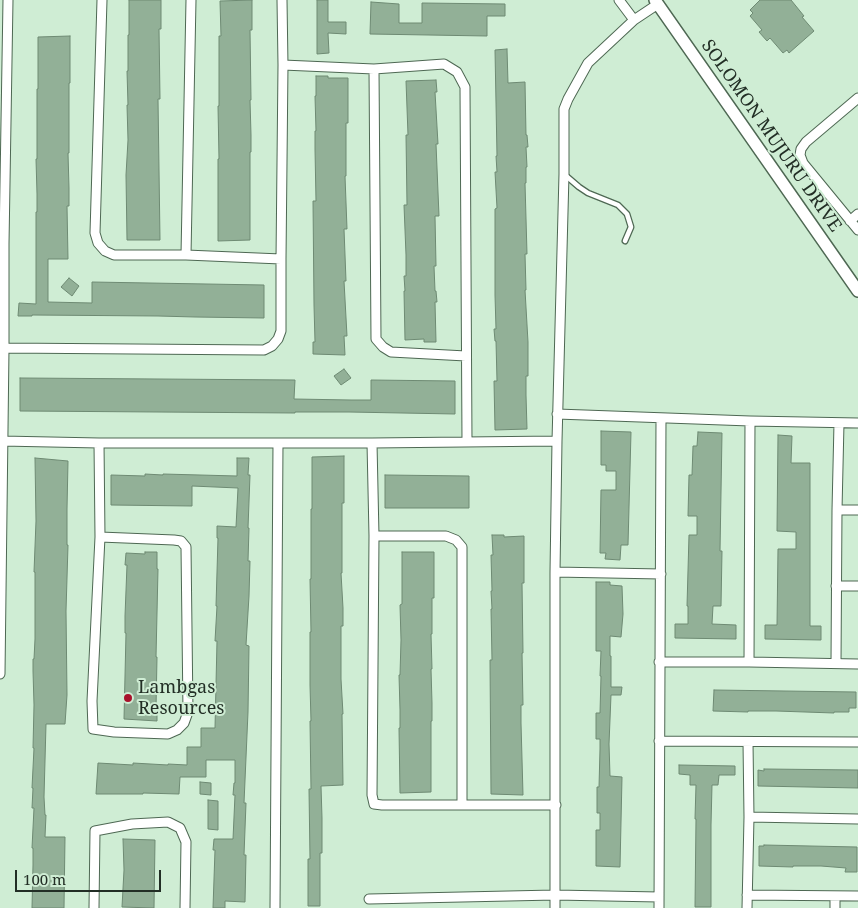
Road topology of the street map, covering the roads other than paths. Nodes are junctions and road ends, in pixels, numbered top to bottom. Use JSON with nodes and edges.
{"nodes":[{"id":1,"x":8,"y":0,"type":"edge"},
{"id":2,"x":102,"y":0,"type":"edge"},
{"id":3,"x":191,"y":0,"type":"edge"},
{"id":4,"x":282,"y":0,"type":"edge"},
{"id":5,"x":619,"y":0,"type":"edge"},
{"id":6,"x":656,"y":2,"type":"edge"},
{"id":7,"x":634,"y":20,"type":"junction"},
{"id":8,"x":283,"y":65,"type":"junction"},
{"id":9,"x":374,"y":69,"type":"junction"},
{"id":10,"x":858,"y":98,"type":"edge"},
{"id":11,"x":564,"y":174,"type":"junction"},
{"id":12,"x":858,"y":214,"type":"edge"},
{"id":13,"x":850,"y":220,"type":"junction"},
{"id":14,"x":858,"y":230,"type":"edge"},
{"id":15,"x":625,"y":241,"type":"dead end"},
{"id":16,"x":2,"y":244,"type":"edge"},
{"id":17,"x":186,"y":255,"type":"junction"},
{"id":18,"x":281,"y":259,"type":"junction"},
{"id":19,"x":858,"y":291,"type":"edge"},
{"id":20,"x":4,"y":348,"type":"junction"},
{"id":21,"x":466,"y":356,"type":"junction"},
{"id":22,"x":558,"y":414,"type":"junction"},
{"id":23,"x":661,"y":418,"type":"junction"},
{"id":24,"x":750,"y":421,"type":"junction"},
{"id":25,"x":839,"y":423,"type":"junction"},
{"id":26,"x":858,"y":423,"type":"edge"},
{"id":27,"x":2,"y":441,"type":"junction"},
{"id":28,"x":557,"y":441,"type":"junction"},
{"id":29,"x":467,"y":442,"type":"junction"},
{"id":30,"x":99,"y":443,"type":"junction"},
{"id":31,"x":278,"y":443,"type":"junction"},
{"id":32,"x":372,"y":443,"type":"junction"},
{"id":33,"x":837,"y":510,"type":"junction"},
{"id":34,"x":858,"y":510,"type":"edge"},
{"id":35,"x":374,"y":536,"type":"junction"},
{"id":36,"x":100,"y":537,"type":"junction"},
{"id":37,"x":555,"y":572,"type":"junction"},
{"id":38,"x":660,"y":574,"type":"junction"},
{"id":39,"x":836,"y":586,"type":"junction"},
{"id":40,"x":858,"y":586,"type":"edge"},
{"id":41,"x":659,"y":662,"type":"junction"},
{"id":42,"x":750,"y":662,"type":"junction"},
{"id":43,"x":836,"y":663,"type":"junction"},
{"id":44,"x":858,"y":664,"type":"edge"},
{"id":45,"x":0,"y":674,"type":"edge"},
{"id":46,"x":659,"y":742,"type":"junction"},
{"id":47,"x":748,"y":742,"type":"junction"},
{"id":48,"x":858,"y":742,"type":"edge"},
{"id":49,"x":462,"y":804,"type":"junction"},
{"id":50,"x":556,"y":805,"type":"junction"},
{"id":51,"x":748,"y":817,"type":"junction"},
{"id":52,"x":858,"y":819,"type":"edge"},
{"id":53,"x":555,"y":895,"type":"junction"},
{"id":54,"x":747,"y":895,"type":"junction"},
{"id":55,"x":835,"y":896,"type":"junction"},
{"id":56,"x":858,"y":896,"type":"edge"},
{"id":57,"x":659,"y":897,"type":"junction"},
{"id":58,"x":369,"y":899,"type":"dead end"},
{"id":59,"x":94,"y":908,"type":"edge"},
{"id":60,"x":186,"y":908,"type":"edge"},
{"id":61,"x":275,"y":908,"type":"edge"},
{"id":62,"x":555,"y":908,"type":"edge"},
{"id":63,"x":659,"y":908,"type":"edge"},
{"id":64,"x":747,"y":908,"type":"edge"},
{"id":65,"x":835,"y":908,"type":"edge"}],
"edges":[{"from":1,"to":16,"type":"street"},
{"from":2,"to":17,"type":"street"},
{"from":3,"to":17,"type":"street"},
{"from":4,"to":8,"type":"street"},
{"from":5,"to":7,"type":"street"},
{"from":6,"to":7,"type":"street"},
{"from":6,"to":19,"type":"street","name":"SOLOMON MUJURU DRIVE"},
{"from":7,"to":11,"type":"street"},
{"from":8,"to":9,"type":"street"},
{"from":8,"to":18,"type":"street"},
{"from":9,"to":21,"type":"street"},
{"from":9,"to":21,"type":"street"},
{"from":10,"to":13,"type":"street"},
{"from":11,"to":15,"type":"lane"},
{"from":11,"to":22,"type":"street"},
{"from":12,"to":13,"type":"street"},
{"from":13,"to":14,"type":"street"},
{"from":16,"to":20,"type":"street"},
{"from":17,"to":18,"type":"street"},
{"from":18,"to":20,"type":"street"},
{"from":20,"to":27,"type":"street"},
{"from":21,"to":29,"type":"street"},
{"from":22,"to":23,"type":"street"},
{"from":22,"to":28,"type":"street"},
{"from":23,"to":24,"type":"street"},
{"from":23,"to":38,"type":"street"},
{"from":24,"to":25,"type":"street"},
{"from":24,"to":42,"type":"street"},
{"from":25,"to":26,"type":"street"},
{"from":25,"to":33,"type":"street"},
{"from":27,"to":30,"type":"street"},
{"from":27,"to":45,"type":"street"},
{"from":28,"to":29,"type":"street"},
{"from":28,"to":37,"type":"street"},
{"from":29,"to":32,"type":"street"},
{"from":30,"to":31,"type":"street"},
{"from":30,"to":36,"type":"street"},
{"from":31,"to":32,"type":"street"},
{"from":31,"to":61,"type":"street"},
{"from":32,"to":35,"type":"street"},
{"from":33,"to":34,"type":"street"},
{"from":33,"to":39,"type":"street"},
{"from":35,"to":49,"type":"street"},
{"from":35,"to":49,"type":"street"},
{"from":36,"to":36,"type":"street"},
{"from":37,"to":38,"type":"street"},
{"from":37,"to":50,"type":"street"},
{"from":38,"to":41,"type":"street"},
{"from":39,"to":40,"type":"street"},
{"from":39,"to":43,"type":"street"},
{"from":41,"to":42,"type":"street"},
{"from":41,"to":46,"type":"street"},
{"from":42,"to":43,"type":"street"},
{"from":43,"to":44,"type":"street"},
{"from":46,"to":47,"type":"street"},
{"from":46,"to":57,"type":"street"},
{"from":47,"to":48,"type":"street"},
{"from":47,"to":51,"type":"street"},
{"from":49,"to":50,"type":"street"},
{"from":50,"to":53,"type":"street"},
{"from":51,"to":52,"type":"street"},
{"from":51,"to":54,"type":"street"},
{"from":53,"to":57,"type":"street"},
{"from":53,"to":58,"type":"street"},
{"from":53,"to":62,"type":"street"},
{"from":54,"to":55,"type":"street"},
{"from":54,"to":64,"type":"street"},
{"from":55,"to":56,"type":"street"},
{"from":55,"to":65,"type":"street"},
{"from":57,"to":63,"type":"street"},
{"from":59,"to":60,"type":"street"}]}
